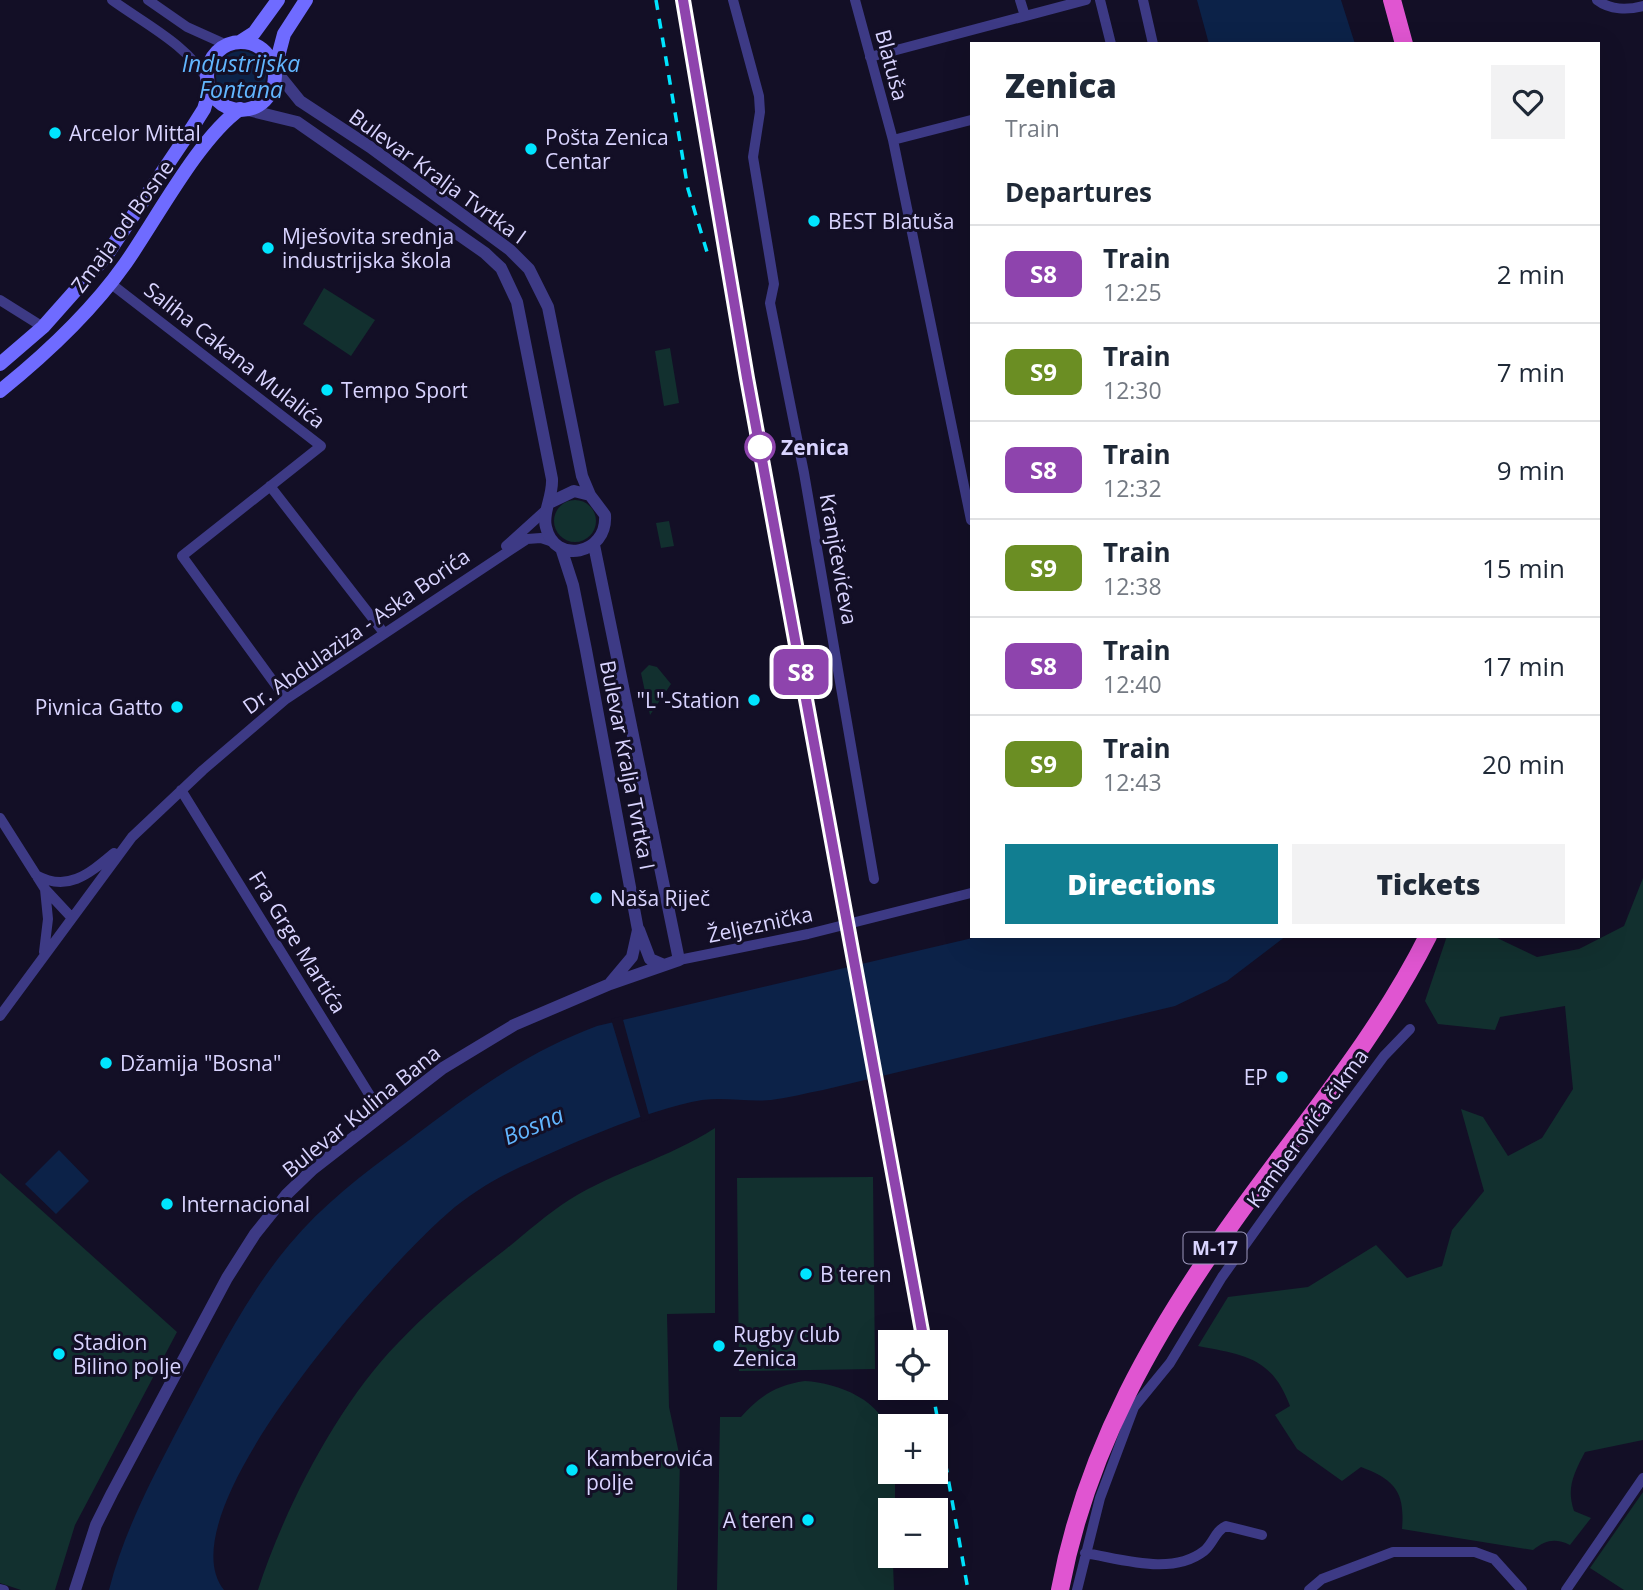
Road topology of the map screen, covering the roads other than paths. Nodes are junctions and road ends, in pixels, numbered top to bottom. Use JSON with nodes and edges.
{"nodes":[{"id":1,"x":112,"y":0,"type":"edge"},
{"id":2,"x":148,"y":0,"type":"edge"},
{"id":3,"x":278,"y":0,"type":"edge"},
{"id":4,"x":306,"y":0,"type":"edge"},
{"id":5,"x":733,"y":0,"type":"edge"},
{"id":6,"x":855,"y":0,"type":"edge"},
{"id":7,"x":1020,"y":0,"type":"edge"},
{"id":8,"x":1086,"y":0,"type":"edge"},
{"id":9,"x":1100,"y":0,"type":"edge"},
{"id":10,"x":1143,"y":0,"type":"edge"},
{"id":11,"x":1392,"y":0,"type":"edge"},
{"id":12,"x":1597,"y":0,"type":"edge"},
{"id":13,"x":1643,"y":6,"type":"edge"},
{"id":14,"x":1025,"y":16,"type":"junction"},
{"id":15,"x":1110,"y":42,"type":"edge"},
{"id":16,"x":1153,"y":42,"type":"edge"},
{"id":17,"x":1403,"y":42,"type":"edge"},
{"id":18,"x":233,"y":43,"type":"junction"},
{"id":19,"x":870,"y":57,"type":"junction"},
{"id":20,"x":275,"y":69,"type":"junction"},
{"id":21,"x":209,"y":85,"type":"junction"},
{"id":22,"x":242,"y":109,"type":"junction"},
{"id":23,"x":970,"y":120,"type":"edge"},
{"id":24,"x":893,"y":140,"type":"junction"},
{"id":25,"x":110,"y":283,"type":"junction"},
{"id":26,"x":0,"y":300,"type":"edge"},
{"id":27,"x":43,"y":327,"type":"junction"},
{"id":28,"x":0,"y":364,"type":"edge"},
{"id":29,"x":0,"y":391,"type":"edge"},
{"id":30,"x":270,"y":486,"type":"junction"},
{"id":31,"x":590,"y":495,"type":"junction"},
{"id":32,"x":549,"y":506,"type":"junction"},
{"id":33,"x":970,"y":515,"type":"edge"},
{"id":34,"x":557,"y":545,"type":"junction"},
{"id":35,"x":594,"y":545,"type":"junction"},
{"id":36,"x":492,"y":561,"type":"junction"},
{"id":37,"x":384,"y":633,"type":"junction"},
{"id":38,"x":286,"y":699,"type":"junction"},
{"id":39,"x":181,"y":790,"type":"junction"},
{"id":40,"x":0,"y":818,"type":"edge"},
{"id":41,"x":132,"y":837,"type":"junction"},
{"id":42,"x":34,"y":873,"type":"junction"},
{"id":43,"x":874,"y":879,"type":"dead end"},
{"id":44,"x":45,"y":889,"type":"junction"},
{"id":45,"x":970,"y":893,"type":"edge"},
{"id":46,"x":72,"y":918,"type":"junction"},
{"id":47,"x":638,"y":930,"type":"junction"},
{"id":48,"x":1427,"y":938,"type":"edge"},
{"id":49,"x":43,"y":957,"type":"junction"},
{"id":50,"x":679,"y":960,"type":"junction"},
{"id":51,"x":664,"y":965,"type":"junction"},
{"id":52,"x":610,"y":984,"type":"junction"},
{"id":53,"x":0,"y":1016,"type":"edge"},
{"id":54,"x":1410,"y":1030,"type":"dead end"},
{"id":55,"x":382,"y":1115,"type":"junction"},
{"id":56,"x":1643,"y":1478,"type":"edge"},
{"id":57,"x":1262,"y":1535,"type":"dead end"},
{"id":58,"x":1085,"y":1553,"type":"junction"},
{"id":59,"x":75,"y":1590,"type":"edge"},
{"id":60,"x":1060,"y":1590,"type":"edge"},
{"id":61,"x":1077,"y":1590,"type":"edge"},
{"id":62,"x":1309,"y":1590,"type":"edge"},
{"id":63,"x":1522,"y":1590,"type":"edge"},
{"id":64,"x":1566,"y":1590,"type":"edge"}],
"edges":[{"from":1,"to":21,"type":"street"},
{"from":2,"to":18,"type":"street"},
{"from":3,"to":18,"type":"main road","name":"Zmaja od Bosne"},
{"from":4,"to":20,"type":"main road","name":"Zmaja od Bosne"},
{"from":5,"to":43,"type":"street","name":"Kranjčevićeva"},
{"from":6,"to":19,"type":"street","name":"Blatuša"},
{"from":7,"to":14,"type":"street"},
{"from":8,"to":14,"type":"street"},
{"from":9,"to":15,"type":"street"},
{"from":10,"to":16,"type":"street"},
{"from":11,"to":17,"type":"highway"},
{"from":12,"to":13,"type":"street"},
{"from":14,"to":19,"type":"street"},
{"from":18,"to":20,"type":"main road"},
{"from":18,"to":21,"type":"main road","name":"Zmaja od Bosne"},
{"from":19,"to":24,"type":"street","name":"Blatuša"},
{"from":20,"to":22,"type":"main road","name":"Zmaja od Bosne"},
{"from":20,"to":31,"type":"street","name":"Bulevar Kralja Tvrtka I"},
{"from":21,"to":22,"type":"main road"},
{"from":21,"to":27,"type":"main road","name":"Zmaja od Bosne"},
{"from":22,"to":25,"type":"main road","name":"Zmaja od Bosne"},
{"from":22,"to":32,"type":"street","name":"Bulevar Kralja Tvrtka I"},
{"from":23,"to":24,"type":"street"},
{"from":24,"to":33,"type":"street","name":"Blatuša"},
{"from":25,"to":29,"type":"main road","name":"Zmaja od Bosne"},
{"from":25,"to":30,"type":"street","name":"Saliha Cakana Mulalića"},
{"from":26,"to":27,"type":"street"},
{"from":27,"to":28,"type":"main road","name":"Zmaja od Bosne"},
{"from":30,"to":37,"type":"street"},
{"from":30,"to":38,"type":"street","name":"Saliha Cakana Mulalića"},
{"from":31,"to":32,"type":"street"},
{"from":31,"to":35,"type":"street","name":"Bulevar Kralja Tvrtka I"},
{"from":32,"to":34,"type":"street","name":"Bulevar Kralja Tvrtka I"},
{"from":32,"to":36,"type":"street","name":"Dr. Abdulaziza - Aska Borića"},
{"from":34,"to":35,"type":"street"},
{"from":34,"to":36,"type":"street","name":"Dr. Abdulaziza - Aska Borića"},
{"from":34,"to":47,"type":"street","name":"Bulevar Kralja Tvrtka I"},
{"from":35,"to":50,"type":"street","name":"Bulevar Kralja Tvrtka I"},
{"from":36,"to":37,"type":"street","name":"Dr. Abdulaziza - Aska Borića"},
{"from":37,"to":38,"type":"street","name":"Dr. Abdulaziza - Aska Borića"},
{"from":38,"to":39,"type":"street","name":"Dr. Abdulaziza - Aska Borića"},
{"from":39,"to":41,"type":"street","name":"Dr. Abdulaziza - Aska Borića"},
{"from":39,"to":55,"type":"street","name":"Fra Grge Martića"},
{"from":40,"to":42,"type":"street"},
{"from":41,"to":42,"type":"street"},
{"from":41,"to":46,"type":"street","name":"Dr. Abdulaziza - Aska Borića"},
{"from":42,"to":44,"type":"street"},
{"from":44,"to":46,"type":"street"},
{"from":44,"to":49,"type":"street"},
{"from":45,"to":50,"type":"street","name":"Željeznička"},
{"from":46,"to":49,"type":"street","name":"Dr. Abdulaziza - Aska Borića"},
{"from":47,"to":51,"type":"street"},
{"from":47,"to":52,"type":"street","name":"Bulevar Kralja Tvrtka I"},
{"from":48,"to":60,"type":"highway","number":"M-17"},
{"from":49,"to":53,"type":"street"},
{"from":50,"to":51,"type":"street","name":"Bulevar Kulina Bana"},
{"from":51,"to":52,"type":"street","name":"Bulevar Kulina Bana"},
{"from":52,"to":55,"type":"street","name":"Bulevar Kulina Bana"},
{"from":54,"to":58,"type":"street","name":"Kamberovića čikma"},
{"from":55,"to":59,"type":"street","name":"Bulevar Kulina Bana"},
{"from":56,"to":64,"type":"street"},
{"from":57,"to":58,"type":"street"},
{"from":58,"to":61,"type":"street","name":"Kamberovića čikma"},
{"from":62,"to":63,"type":"street"}]}
